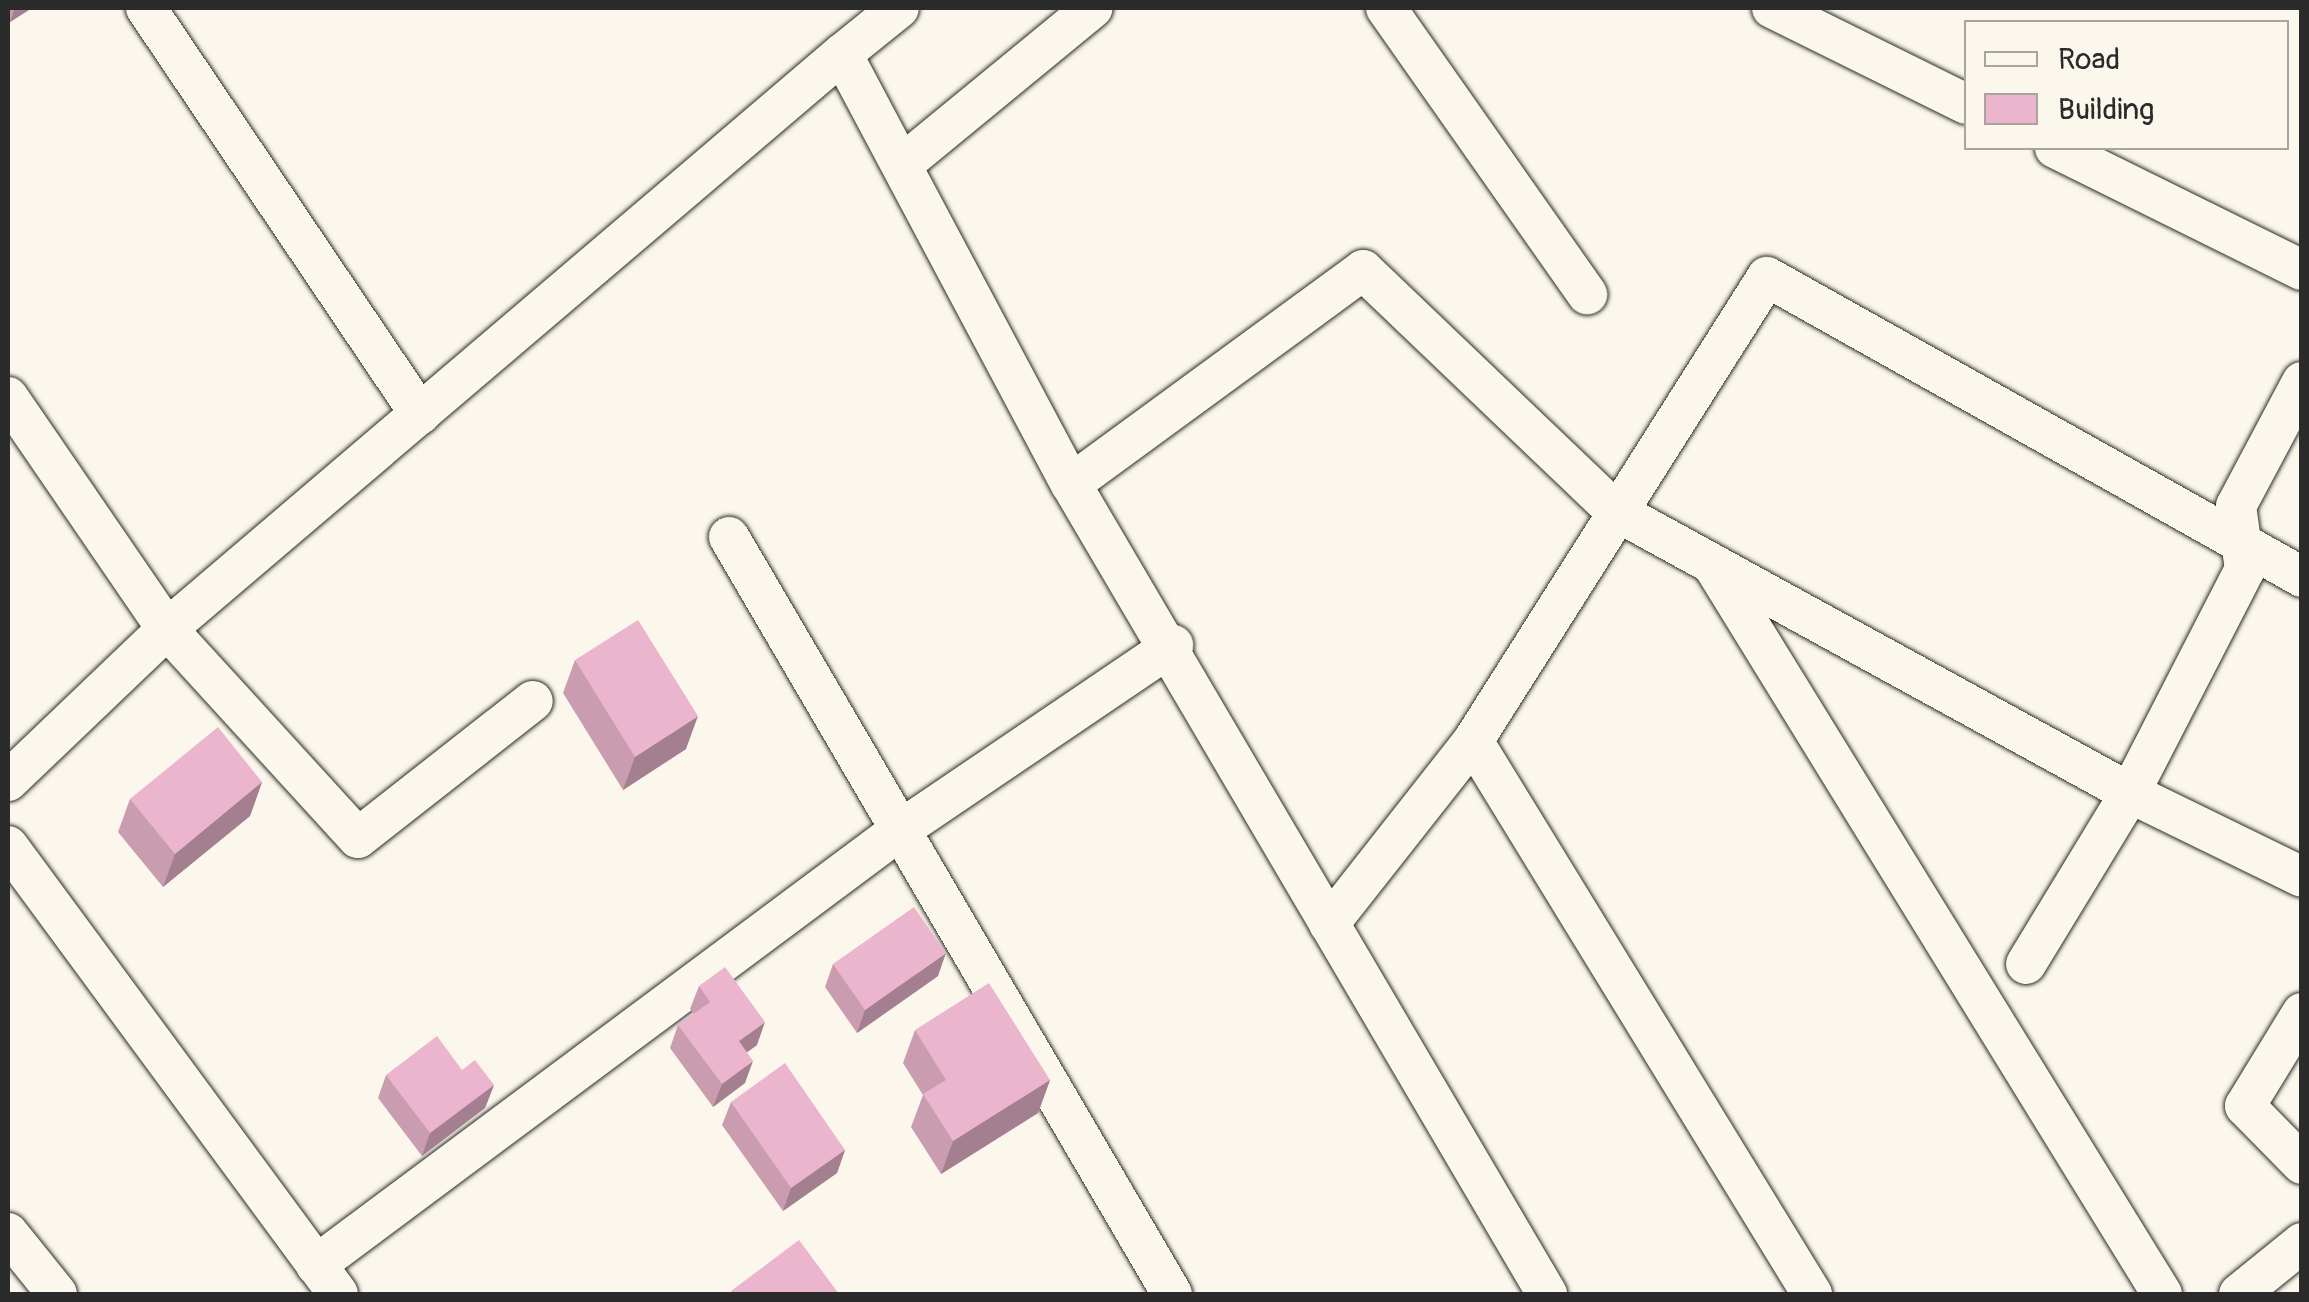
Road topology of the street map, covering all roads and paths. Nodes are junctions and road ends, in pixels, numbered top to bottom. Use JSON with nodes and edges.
{"nodes":[{"id":1,"x":146,"y":8,"type":"edge"},
{"id":2,"x":899,"y":8,"type":"edge"},
{"id":3,"x":1093,"y":8,"type":"edge"},
{"id":4,"x":1386,"y":8,"type":"edge"},
{"id":5,"x":1772,"y":8,"type":"edge"},
{"id":6,"x":842,"y":54,"type":"junction"},
{"id":7,"x":1964,"y":103,"type":"edge"},
{"id":8,"x":2058,"y":150,"type":"edge"},
{"id":9,"x":904,"y":163,"type":"junction"},
{"id":10,"x":2302,"y":270,"type":"edge"},
{"id":11,"x":1588,"y":294,"type":"dead end"},
{"id":12,"x":2302,"y":382,"type":"edge"},
{"id":13,"x":8,"y":397,"type":"edge"},
{"id":14,"x":420,"y":414,"type":"junction"},
{"id":15,"x":1071,"y":484,"type":"junction"},
{"id":16,"x":1614,"y":510,"type":"junction"},
{"id":17,"x":728,"y":537,"type":"dead end"},
{"id":18,"x":2241,"y":545,"type":"junction"},
{"id":19,"x":1712,"y":564,"type":"junction"},
{"id":20,"x":2302,"y":576,"type":"edge"},
{"id":21,"x":168,"y":629,"type":"junction"},
{"id":22,"x":1173,"y":645,"type":"junction"},
{"id":23,"x":533,"y":701,"type":"dead end"},
{"id":24,"x":1473,"y":742,"type":"junction"},
{"id":25,"x":8,"y":781,"type":"edge"},
{"id":26,"x":2130,"y":793,"type":"junction"},
{"id":27,"x":900,"y":830,"type":"junction"},
{"id":28,"x":8,"y":846,"type":"edge"},
{"id":29,"x":2302,"y":877,"type":"edge"},
{"id":30,"x":1330,"y":924,"type":"junction"},
{"id":31,"x":2026,"y":964,"type":"dead end"},
{"id":32,"x":2302,"y":1013,"type":"edge"},
{"id":33,"x":2302,"y":1164,"type":"edge"},
{"id":34,"x":8,"y":1233,"type":"edge"},
{"id":35,"x":2302,"y":1243,"type":"edge"},
{"id":36,"x":327,"y":1280,"type":"edge"},
{"id":37,"x":57,"y":1294,"type":"edge"},
{"id":38,"x":1172,"y":1294,"type":"edge"},
{"id":39,"x":1547,"y":1294,"type":"edge"},
{"id":40,"x":1812,"y":1294,"type":"edge"},
{"id":41,"x":2162,"y":1294,"type":"edge"},
{"id":42,"x":2239,"y":1294,"type":"edge"}],
"edges":[{"from":1,"to":14,"type":"street"},
{"from":2,"to":6,"type":"street"},
{"from":3,"to":9,"type":"street"},
{"from":4,"to":11,"type":"street"},
{"from":5,"to":7,"type":"street"},
{"from":6,"to":9,"type":"street"},
{"from":6,"to":14,"type":"street"},
{"from":8,"to":10,"type":"street"},
{"from":9,"to":15,"type":"street"},
{"from":12,"to":18,"type":"street"},
{"from":13,"to":21,"type":"street"},
{"from":14,"to":21,"type":"street"},
{"from":15,"to":16,"type":"street"},
{"from":15,"to":22,"type":"street"},
{"from":16,"to":18,"type":"street"},
{"from":16,"to":19,"type":"street"},
{"from":16,"to":24,"type":"street"},
{"from":17,"to":27,"type":"street"},
{"from":18,"to":20,"type":"street"},
{"from":18,"to":26,"type":"street"},
{"from":19,"to":26,"type":"street"},
{"from":19,"to":41,"type":"street"},
{"from":21,"to":23,"type":"street"},
{"from":21,"to":25,"type":"street"},
{"from":22,"to":27,"type":"street"},
{"from":22,"to":30,"type":"street"},
{"from":24,"to":30,"type":"street"},
{"from":24,"to":40,"type":"street"},
{"from":26,"to":29,"type":"street"},
{"from":26,"to":31,"type":"street"},
{"from":27,"to":36,"type":"street"},
{"from":27,"to":38,"type":"street"},
{"from":28,"to":36,"type":"street"},
{"from":30,"to":39,"type":"street"},
{"from":32,"to":33,"type":"street"},
{"from":34,"to":37,"type":"street"},
{"from":35,"to":42,"type":"street"}]}
